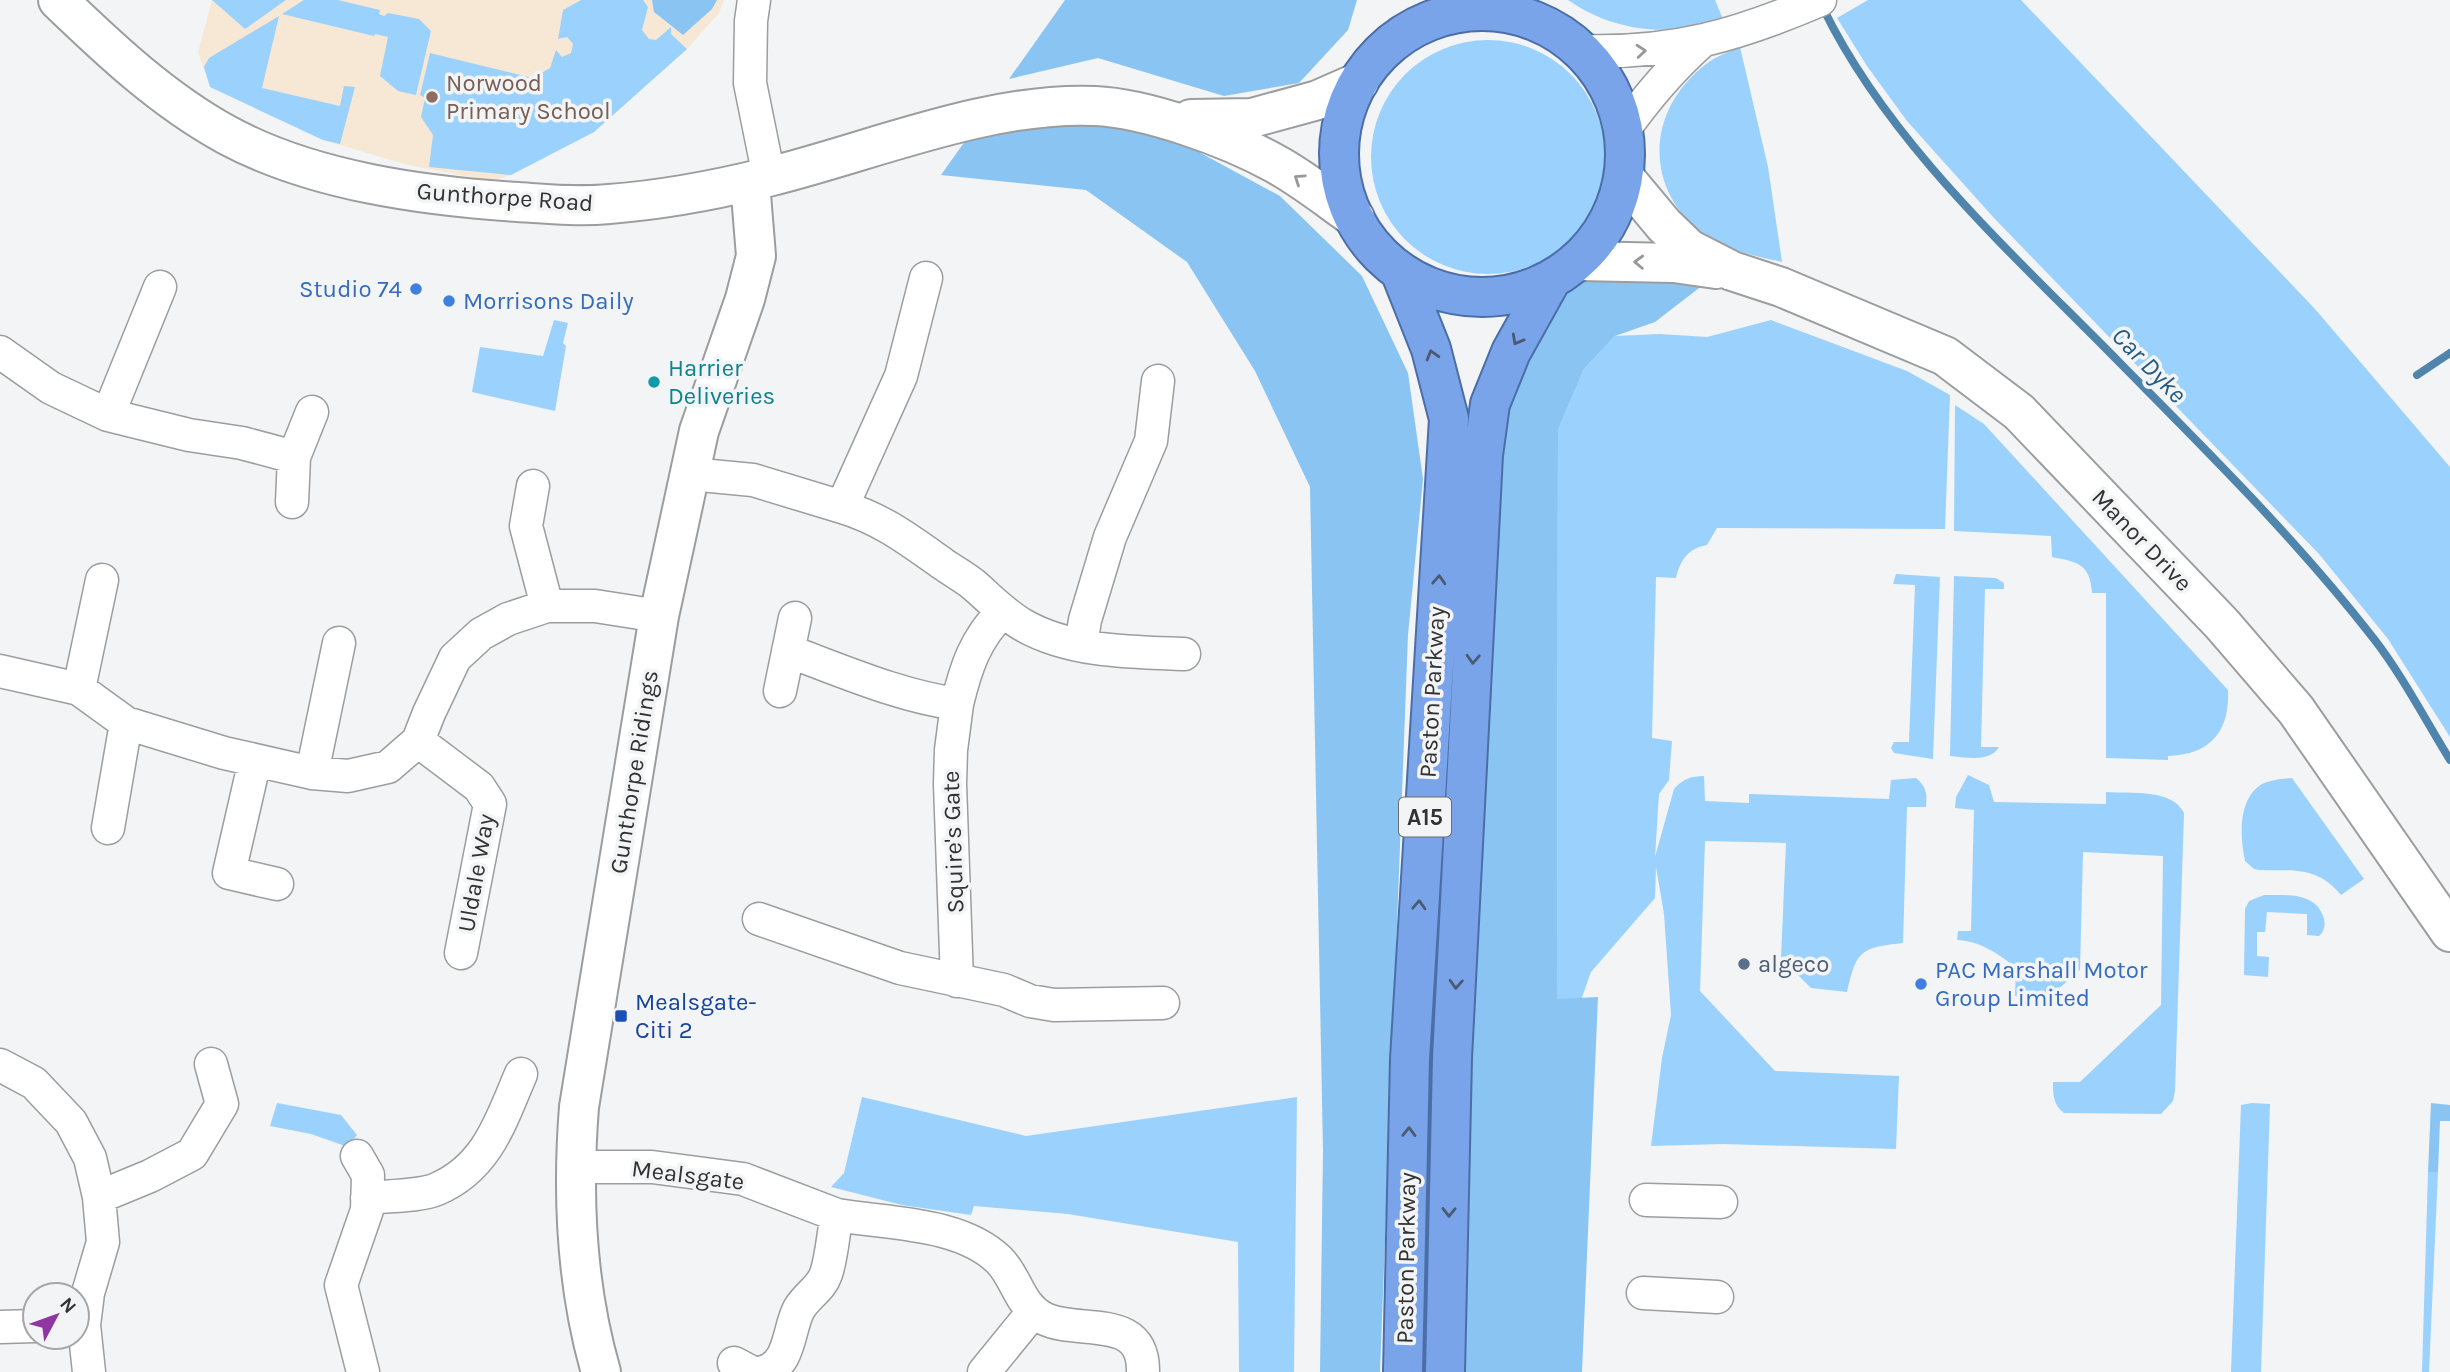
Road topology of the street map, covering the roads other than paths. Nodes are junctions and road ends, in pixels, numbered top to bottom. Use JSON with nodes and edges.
{"nodes":[{"id":1,"x":58,"y":0,"type":"edge"},
{"id":2,"x":754,"y":0,"type":"edge"},
{"id":3,"x":1413,"y":0,"type":"edge"},
{"id":4,"x":1820,"y":0,"type":"edge"},
{"id":5,"x":1520,"y":9,"type":"edge"},
{"id":6,"x":1399,"y":38,"type":"junction"},
{"id":7,"x":1700,"y":43,"type":"junction"},
{"id":8,"x":1581,"y":51,"type":"junction"},
{"id":9,"x":1359,"y":82,"type":"junction"},
{"id":10,"x":1164,"y":119,"type":"junction"},
{"id":11,"x":1623,"y":131,"type":"junction"},
{"id":12,"x":1624,"y":177,"type":"junction"},
{"id":13,"x":760,"y":179,"type":"junction"},
{"id":14,"x":1354,"y":218,"type":"junction"},
{"id":15,"x":1399,"y":271,"type":"junction"},
{"id":16,"x":1565,"y":271,"type":"junction"},
{"id":17,"x":1732,"y":271,"type":"junction"},
{"id":18,"x":926,"y":278,"type":"dead end"},
{"id":19,"x":160,"y":287,"type":"dead end"},
{"id":20,"x":0,"y":352,"type":"edge"},
{"id":21,"x":1158,"y":382,"type":"dead end"},
{"id":22,"x":313,"y":412,"type":"dead end"},
{"id":23,"x":108,"y":415,"type":"junction"},
{"id":24,"x":295,"y":457,"type":"junction"},
{"id":25,"x":690,"y":474,"type":"junction"},
{"id":26,"x":533,"y":486,"type":"dead end"},
{"id":27,"x":292,"y":502,"type":"dead end"},
{"id":28,"x":842,"y":507,"type":"junction"},
{"id":29,"x":102,"y":580,"type":"dead end"},
{"id":30,"x":547,"y":606,"type":"junction"},
{"id":31,"x":1003,"y":611,"type":"junction"},
{"id":32,"x":659,"y":616,"type":"junction"},
{"id":33,"x":795,"y":618,"type":"dead end"},
{"id":34,"x":339,"y":643,"type":"dead end"},
{"id":35,"x":1081,"y":645,"type":"junction"},
{"id":36,"x":788,"y":651,"type":"junction"},
{"id":37,"x":1184,"y":654,"type":"dead end"},
{"id":38,"x":0,"y":671,"type":"edge"},
{"id":39,"x":79,"y":688,"type":"junction"},
{"id":40,"x":780,"y":691,"type":"dead end"},
{"id":41,"x":957,"y":704,"type":"junction"},
{"id":42,"x":126,"y":723,"type":"junction"},
{"id":43,"x":418,"y":741,"type":"junction"},
{"id":44,"x":256,"y":760,"type":"junction"},
{"id":45,"x":312,"y":772,"type":"junction"},
{"id":46,"x":108,"y":828,"type":"dead end"},
{"id":47,"x":278,"y":884,"type":"dead end"},
{"id":48,"x":759,"y":919,"type":"dead end"},
{"id":49,"x":2450,"y":932,"type":"edge"},
{"id":50,"x":461,"y":953,"type":"dead end"},
{"id":51,"x":957,"y":981,"type":"junction"},
{"id":52,"x":1163,"y":1003,"type":"dead end"},
{"id":53,"x":211,"y":1064,"type":"dead end"},
{"id":54,"x":0,"y":1065,"type":"edge"},
{"id":55,"x":521,"y":1074,"type":"dead end"},
{"id":56,"x":357,"y":1156,"type":"dead end"},
{"id":57,"x":575,"y":1167,"type":"junction"},
{"id":58,"x":99,"y":1197,"type":"junction"},
{"id":59,"x":367,"y":1198,"type":"junction"},
{"id":60,"x":1646,"y":1200,"type":"dead end"},
{"id":61,"x":1721,"y":1202,"type":"dead end"},
{"id":62,"x":837,"y":1215,"type":"junction"},
{"id":63,"x":91,"y":1283,"type":"edge"},
{"id":64,"x":1643,"y":1293,"type":"dead end"},
{"id":65,"x":1717,"y":1297,"type":"dead end"},
{"id":66,"x":1033,"y":1312,"type":"junction"},
{"id":67,"x":21,"y":1326,"type":"edge"},
{"id":68,"x":0,"y":1327,"type":"edge"},
{"id":69,"x":85,"y":1351,"type":"edge"},
{"id":70,"x":749,"y":1369,"type":"edge"},
{"id":71,"x":596,"y":1371,"type":"edge"},
{"id":72,"x":89,"y":1372,"type":"edge"},
{"id":73,"x":363,"y":1372,"type":"edge"},
{"id":74,"x":984,"y":1372,"type":"edge"},
{"id":75,"x":1143,"y":1372,"type":"edge"},
{"id":76,"x":1403,"y":1372,"type":"edge"},
{"id":77,"x":1445,"y":1372,"type":"edge"}],
"edges":[{"from":1,"to":13,"type":"street","name":"Gunthorpe Road"},
{"from":2,"to":13,"type":"street"},
{"from":3,"to":6,"type":"highway"},
{"from":4,"to":7,"type":"street"},
{"from":5,"to":6,"type":"highway","name":"Paston Parkway"},
{"from":5,"to":8,"type":"highway","name":"Paston Parkway"},
{"from":6,"to":9,"type":"highway"},
{"from":8,"to":7,"type":"street","one_way":true},
{"from":7,"to":11,"type":"street"},
{"from":8,"to":11,"type":"highway","name":"Paston Parkway"},
{"from":9,"to":10,"type":"street","name":"Gunthorpe Road"},
{"from":9,"to":14,"type":"highway"},
{"from":10,"to":13,"type":"street","name":"Gunthorpe Road"},
{"from":14,"to":10,"type":"street","name":"Gunthorpe Road","one_way":true},
{"from":11,"to":12,"type":"highway","name":"Paston Parkway"},
{"from":12,"to":16,"type":"highway","name":"Paston Parkway"},
{"from":12,"to":17,"type":"street","name":"Manor Drive"},
{"from":13,"to":25,"type":"street","name":"Gunthorpe Ridings"},
{"from":14,"to":15,"type":"highway"},
{"from":15,"to":16,"type":"highway"},
{"from":76,"to":15,"type":"highway","name":"Paston Parkway","number":"A15","one_way":true},
{"from":17,"to":16,"type":"street","name":"Manor Drive","one_way":true},
{"from":16,"to":77,"type":"highway","name":"Paston Parkway","number":"A15","one_way":true},
{"from":17,"to":49,"type":"street","name":"Manor Drive"},
{"from":18,"to":28,"type":"street"},
{"from":19,"to":23,"type":"street"},
{"from":20,"to":23,"type":"street"},
{"from":21,"to":35,"type":"street"},
{"from":22,"to":24,"type":"street"},
{"from":23,"to":24,"type":"street"},
{"from":24,"to":27,"type":"street"},
{"from":25,"to":28,"type":"street"},
{"from":25,"to":32,"type":"street","name":"Gunthorpe Ridings"},
{"from":26,"to":30,"type":"street"},
{"from":28,"to":31,"type":"street"},
{"from":29,"to":39,"type":"street"},
{"from":30,"to":32,"type":"street"},
{"from":30,"to":43,"type":"street"},
{"from":31,"to":35,"type":"street"},
{"from":31,"to":41,"type":"street","name":"Squire's Gate"},
{"from":32,"to":57,"type":"street","name":"Gunthorpe Ridings"},
{"from":33,"to":36,"type":"street"},
{"from":34,"to":45,"type":"street"},
{"from":35,"to":37,"type":"street"},
{"from":36,"to":40,"type":"street"},
{"from":36,"to":41,"type":"street"},
{"from":38,"to":39,"type":"street"},
{"from":39,"to":42,"type":"street"},
{"from":41,"to":51,"type":"street","name":"Squire's Gate"},
{"from":42,"to":44,"type":"street"},
{"from":42,"to":46,"type":"street"},
{"from":43,"to":45,"type":"street"},
{"from":43,"to":50,"type":"street","name":"Uldale Way"},
{"from":44,"to":45,"type":"street"},
{"from":44,"to":47,"type":"street"},
{"from":48,"to":51,"type":"street"},
{"from":51,"to":52,"type":"street"},
{"from":53,"to":58,"type":"street"},
{"from":54,"to":58,"type":"street"},
{"from":55,"to":59,"type":"street"},
{"from":56,"to":59,"type":"street"},
{"from":57,"to":62,"type":"street","name":"Mealsgate"},
{"from":57,"to":71,"type":"street","name":"Gunthorpe Ridings"},
{"from":58,"to":63,"type":"street"},
{"from":59,"to":73,"type":"street"},
{"from":60,"to":61,"type":"street"},
{"from":62,"to":66,"type":"street","name":"Mealsgate"},
{"from":62,"to":70,"type":"street"},
{"from":64,"to":65,"type":"street"},
{"from":66,"to":74,"type":"street"},
{"from":66,"to":75,"type":"street"},
{"from":67,"to":68,"type":"street"},
{"from":69,"to":72,"type":"street"}]}
